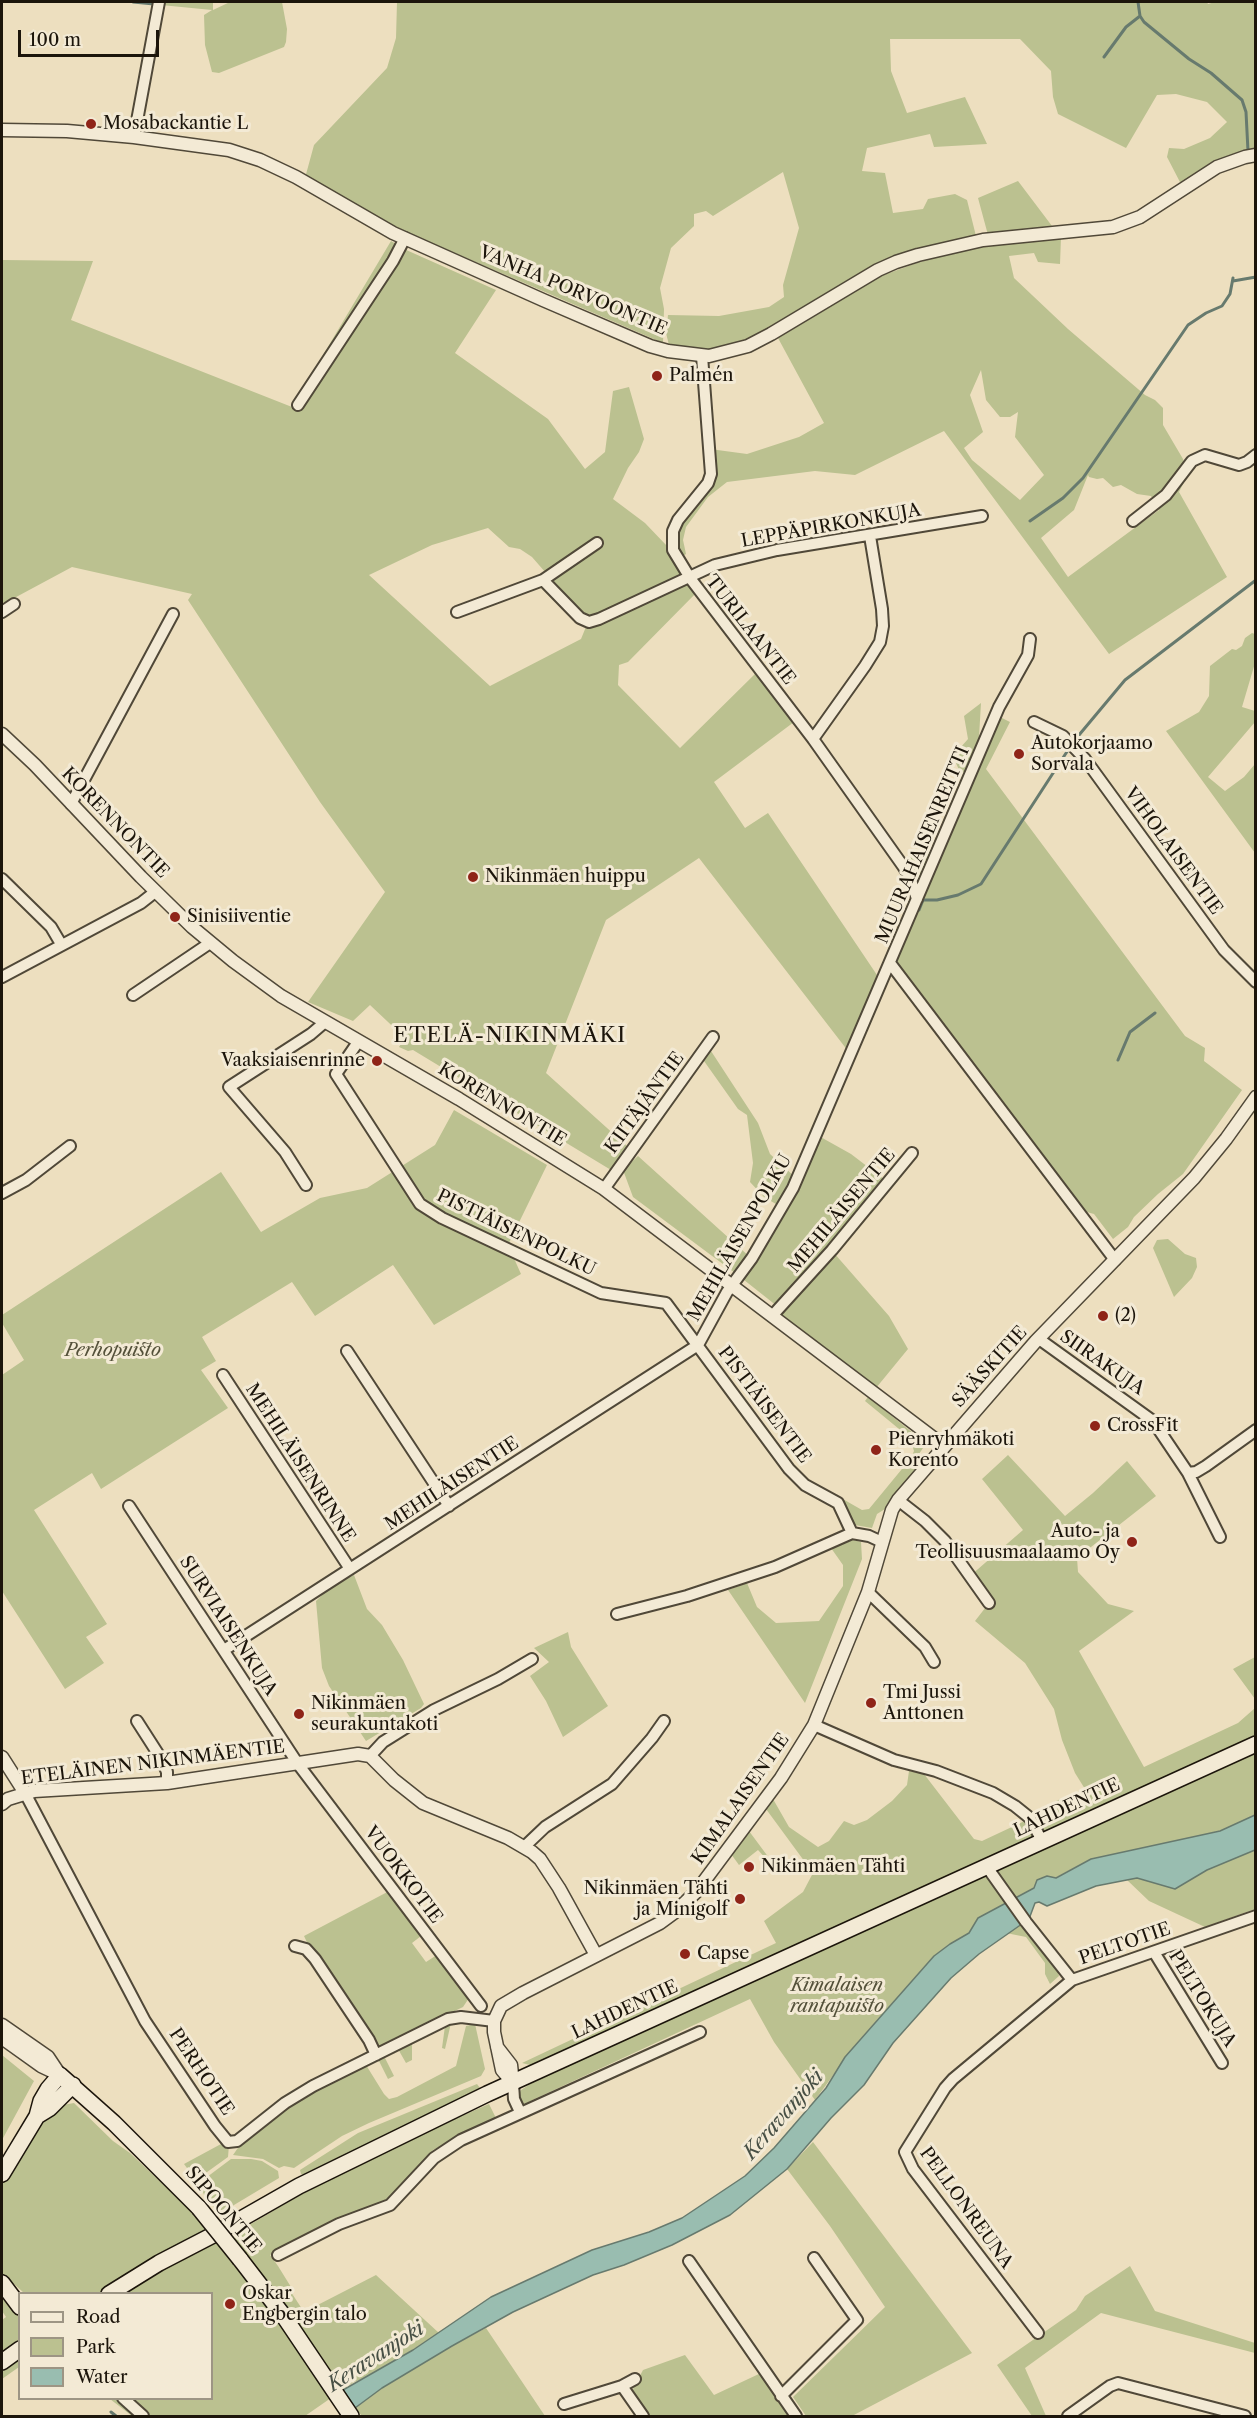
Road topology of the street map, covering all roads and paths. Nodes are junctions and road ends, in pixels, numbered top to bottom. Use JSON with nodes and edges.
{"nodes":[{"id":1,"x":159,"y":2,"type":"edge"},
{"id":2,"x":2,"y":130,"type":"edge"},
{"id":3,"x":134,"y":137,"type":"junction"},
{"id":4,"x":1256,"y":155,"type":"edge"},
{"id":5,"x":405,"y":238,"type":"junction"},
{"id":6,"x":702,"y":356,"type":"junction"},
{"id":7,"x":298,"y":405,"type":"dead end"},
{"id":8,"x":1256,"y":454,"type":"edge"},
{"id":9,"x":982,"y":516,"type":"dead end"},
{"id":10,"x":1133,"y":521,"type":"dead end"},
{"id":11,"x":870,"y":536,"type":"junction"},
{"id":12,"x":597,"y":543,"type":"dead end"},
{"id":13,"x":690,"y":578,"type":"junction"},
{"id":14,"x":543,"y":580,"type":"junction"},
{"id":15,"x":15,"y":604,"type":"dead end"},
{"id":16,"x":2,"y":612,"type":"edge"},
{"id":17,"x":457,"y":612,"type":"dead end"},
{"id":18,"x":173,"y":614,"type":"dead end"},
{"id":19,"x":1030,"y":639,"type":"dead end"},
{"id":20,"x":1034,"y":722,"type":"dead end"},
{"id":21,"x":2,"y":734,"type":"edge"},
{"id":22,"x":813,"y":739,"type":"junction"},
{"id":23,"x":72,"y":804,"type":"junction"},
{"id":24,"x":2,"y":879,"type":"edge"},
{"id":25,"x":155,"y":892,"type":"junction"},
{"id":26,"x":917,"y":899,"type":"junction"},
{"id":27,"x":210,"y":943,"type":"junction"},
{"id":28,"x":61,"y":944,"type":"junction"},
{"id":29,"x":890,"y":963,"type":"junction"},
{"id":30,"x":2,"y":977,"type":"edge"},
{"id":31,"x":1256,"y":982,"type":"edge"},
{"id":32,"x":132,"y":995,"type":"dead end"},
{"id":33,"x":325,"y":1022,"type":"junction"},
{"id":34,"x":713,"y":1037,"type":"dead end"},
{"id":35,"x":358,"y":1042,"type":"junction"},
{"id":36,"x":1256,"y":1097,"type":"edge"},
{"id":37,"x":70,"y":1146,"type":"dead end"},
{"id":38,"x":912,"y":1154,"type":"dead end"},
{"id":39,"x":306,"y":1185,"type":"dead end"},
{"id":40,"x":604,"y":1189,"type":"junction"},
{"id":41,"x":2,"y":1193,"type":"edge"},
{"id":42,"x":1115,"y":1260,"type":"junction"},
{"id":43,"x":732,"y":1286,"type":"junction"},
{"id":44,"x":772,"y":1316,"type":"junction"},
{"id":45,"x":1039,"y":1339,"type":"junction"},
{"id":46,"x":698,"y":1345,"type":"junction"},
{"id":47,"x":347,"y":1351,"type":"dead end"},
{"id":48,"x":223,"y":1375,"type":"dead end"},
{"id":49,"x":1256,"y":1430,"type":"edge"},
{"id":50,"x":944,"y":1446,"type":"junction"},
{"id":51,"x":1188,"y":1473,"type":"junction"},
{"id":52,"x":898,"y":1500,"type":"junction"},
{"id":53,"x":129,"y":1506,"type":"dead end"},
{"id":54,"x":449,"y":1506,"type":"junction"},
{"id":55,"x":852,"y":1533,"type":"junction"},
{"id":56,"x":1220,"y":1537,"type":"dead end"},
{"id":57,"x":882,"y":1542,"type":"junction"},
{"id":58,"x":350,"y":1569,"type":"junction"},
{"id":59,"x":868,"y":1592,"type":"junction"},
{"id":60,"x":989,"y":1603,"type":"dead end"},
{"id":61,"x":617,"y":1614,"type":"dead end"},
{"id":62,"x":224,"y":1650,"type":"junction"},
{"id":63,"x":532,"y":1659,"type":"dead end"},
{"id":64,"x":934,"y":1662,"type":"dead end"},
{"id":65,"x":137,"y":1721,"type":"dead end"},
{"id":66,"x":664,"y":1721,"type":"dead end"},
{"id":67,"x":814,"y":1725,"type":"junction"},
{"id":68,"x":1256,"y":1744,"type":"edge"},
{"id":69,"x":370,"y":1756,"type":"junction"},
{"id":70,"x":2,"y":1757,"type":"edge"},
{"id":71,"x":298,"y":1764,"type":"junction"},
{"id":72,"x":167,"y":1783,"type":"junction"},
{"id":73,"x":25,"y":1793,"type":"junction"},
{"id":74,"x":2,"y":1804,"type":"edge"},
{"id":75,"x":1042,"y":1841,"type":"junction"},
{"id":76,"x":525,"y":1846,"type":"junction"},
{"id":77,"x":987,"y":1867,"type":"junction"},
{"id":78,"x":1256,"y":1916,"type":"edge"},
{"id":79,"x":295,"y":1946,"type":"dead end"},
{"id":80,"x":1154,"y":1952,"type":"junction"},
{"id":81,"x":596,"y":1955,"type":"junction"},
{"id":82,"x":1072,"y":1980,"type":"junction"},
{"id":83,"x":481,"y":2006,"type":"dead end"},
{"id":84,"x":494,"y":2021,"type":"junction"},
{"id":85,"x":2,"y":2025,"type":"edge"},
{"id":86,"x":700,"y":2032,"type":"dead end"},
{"id":87,"x":2,"y":2038,"type":"edge"},
{"id":88,"x":376,"y":2055,"type":"junction"},
{"id":89,"x":1222,"y":2063,"type":"dead end"},
{"id":90,"x":60,"y":2075,"type":"junction"},
{"id":91,"x":513,"y":2083,"type":"junction"},
{"id":92,"x":73,"y":2085,"type":"junction"},
{"id":93,"x":520,"y":2112,"type":"junction"},
{"id":94,"x":37,"y":2116,"type":"junction"},
{"id":95,"x":2,"y":2174,"type":"edge"},
{"id":96,"x":213,"y":2235,"type":"junction"},
{"id":97,"x":278,"y":2255,"type":"dead end"},
{"id":98,"x":814,"y":2258,"type":"dead end"},
{"id":99,"x":689,"y":2261,"type":"dead end"},
{"id":100,"x":2,"y":2283,"type":"edge"},
{"id":101,"x":112,"y":2292,"type":"edge"},
{"id":102,"x":132,"y":2292,"type":"edge"},
{"id":103,"x":18,"y":2302,"type":"edge"},
{"id":104,"x":1038,"y":2333,"type":"dead end"},
{"id":105,"x":18,"y":2350,"type":"edge"},
{"id":106,"x":2,"y":2362,"type":"edge"},
{"id":107,"x":18,"y":2363,"type":"edge"},
{"id":108,"x":2,"y":2373,"type":"edge"},
{"id":109,"x":635,"y":2379,"type":"dead end"},
{"id":110,"x":622,"y":2386,"type":"junction"},
{"id":111,"x":781,"y":2396,"type":"junction"},
{"id":112,"x":125,"y":2400,"type":"edge"},
{"id":113,"x":564,"y":2404,"type":"dead end"},
{"id":114,"x":143,"y":2416,"type":"edge"},
{"id":115,"x":351,"y":2416,"type":"edge"},
{"id":116,"x":643,"y":2416,"type":"edge"},
{"id":117,"x":796,"y":2416,"type":"edge"},
{"id":118,"x":1068,"y":2416,"type":"edge"},
{"id":119,"x":1245,"y":2416,"type":"edge"}],
"edges":[{"from":1,"to":3,"type":"street"},
{"from":2,"to":3,"type":"street","name":"VANHA PORVOONTIE"},
{"from":3,"to":5,"type":"street","name":"VANHA PORVOONTIE"},
{"from":4,"to":6,"type":"street","name":"VANHA PORVOONTIE"},
{"from":5,"to":6,"type":"street","name":"VANHA PORVOONTIE"},
{"from":5,"to":7,"type":"street"},
{"from":6,"to":13,"type":"street","name":"TURILAANTIE"},
{"from":8,"to":10,"type":"street"},
{"from":9,"to":11,"type":"street","name":"LEPPÄPIRKONKUJA"},
{"from":11,"to":13,"type":"street","name":"LEPPÄPIRKONKUJA"},
{"from":11,"to":22,"type":"street"},
{"from":12,"to":14,"type":"street"},
{"from":13,"to":14,"type":"street","name":"LEPPÄPIRKONKUJA"},
{"from":13,"to":22,"type":"street","name":"TURILAANTIE"},
{"from":14,"to":17,"type":"street"},
{"from":15,"to":16,"type":"street"},
{"from":18,"to":23,"type":"street"},
{"from":19,"to":26,"type":"street","name":"MUURAHAISENREITTI"},
{"from":20,"to":31,"type":"street","name":"VIHOLAISENTIE"},
{"from":21,"to":23,"type":"street","name":"KORENNONTIE"},
{"from":22,"to":26,"type":"street","name":"TURILAANTIE"},
{"from":23,"to":25,"type":"street","name":"KORENNONTIE"},
{"from":24,"to":28,"type":"street"},
{"from":25,"to":27,"type":"street","name":"KORENNONTIE"},
{"from":25,"to":28,"type":"street"},
{"from":26,"to":29,"type":"street","name":"MUURAHAISENREITTI"},
{"from":27,"to":32,"type":"street"},
{"from":27,"to":33,"type":"street","name":"KORENNONTIE"},
{"from":28,"to":30,"type":"street"},
{"from":29,"to":42,"type":"street","name":"MUURAHAISENREITTI"},
{"from":29,"to":43,"type":"street","name":"MEHILÄISENPOLKU"},
{"from":33,"to":35,"type":"street","name":"KORENNONTIE"},
{"from":33,"to":39,"type":"street"},
{"from":34,"to":40,"type":"street","name":"KIITÄJÄNTIE"},
{"from":35,"to":40,"type":"street","name":"KORENNONTIE"},
{"from":35,"to":46,"type":"street","name":"PISTIÄISENPOLKU"},
{"from":36,"to":42,"type":"street","name":"SÄÄSKITIE"},
{"from":37,"to":41,"type":"street"},
{"from":38,"to":44,"type":"street","name":"MEHILÄISENTIE"},
{"from":40,"to":43,"type":"street","name":"KORENNONTIE"},
{"from":42,"to":45,"type":"street","name":"SÄÄSKITIE"},
{"from":43,"to":44,"type":"street","name":"KORENNONTIE"},
{"from":43,"to":46,"type":"street","name":"MEHILÄISENPOLKU"},
{"from":44,"to":50,"type":"street","name":"KORENNONTIE"},
{"from":45,"to":50,"type":"street","name":"SÄÄSKITIE"},
{"from":45,"to":51,"type":"street","name":"SIIRAKUJA"},
{"from":46,"to":54,"type":"street","name":"MEHILÄISENTIE"},
{"from":46,"to":55,"type":"street","name":"PISTIÄISENTIE"},
{"from":47,"to":54,"type":"street"},
{"from":48,"to":58,"type":"street","name":"MEHILÄISENRINNE"},
{"from":49,"to":51,"type":"street"},
{"from":50,"to":52,"type":"street","name":"SÄÄSKITIE"},
{"from":51,"to":56,"type":"street","name":"SIIRAKUJA"},
{"from":52,"to":57,"type":"street","name":"SÄÄSKITIE"},
{"from":52,"to":60,"type":"street"},
{"from":53,"to":62,"type":"street","name":"SURVIAISENKUJA"},
{"from":54,"to":58,"type":"street","name":"MEHILÄISENTIE"},
{"from":55,"to":57,"type":"street"},
{"from":55,"to":61,"type":"street"},
{"from":57,"to":59,"type":"street","name":"KIMALAISENTIE"},
{"from":58,"to":62,"type":"street","name":"MEHILÄISENTIE"},
{"from":59,"to":64,"type":"street"},
{"from":59,"to":67,"type":"street","name":"KIMALAISENTIE"},
{"from":62,"to":71,"type":"street","name":"SURVIAISENKUJA"},
{"from":63,"to":69,"type":"street"},
{"from":65,"to":72,"type":"street"},
{"from":66,"to":76,"type":"street"},
{"from":67,"to":75,"type":"street"},
{"from":67,"to":81,"type":"street","name":"KIMALAISENTIE"},
{"from":68,"to":75,"type":"main road","name":"LAHDENTIE"},
{"from":69,"to":71,"type":"street","name":"ETELÄINEN NIKINMÄENTIE"},
{"from":69,"to":76,"type":"street"},
{"from":70,"to":73,"type":"street","name":"PERHOTIE"},
{"from":71,"to":72,"type":"street","name":"ETELÄINEN NIKINMÄENTIE"},
{"from":71,"to":83,"type":"street","name":"VUOKKOTIE"},
{"from":72,"to":73,"type":"street","name":"ETELÄINEN NIKINMÄENTIE"},
{"from":73,"to":74,"type":"street","name":"ETELÄINEN NIKINMÄENTIE"},
{"from":73,"to":88,"type":"street","name":"PERHOTIE"},
{"from":75,"to":77,"type":"main road","name":"LAHDENTIE"},
{"from":76,"to":81,"type":"street"},
{"from":77,"to":82,"type":"street","name":"PELTOTIE"},
{"from":77,"to":91,"type":"main road","name":"LAHDENTIE"},
{"from":78,"to":80,"type":"street","name":"PELTOTIE"},
{"from":79,"to":88,"type":"street"},
{"from":80,"to":82,"type":"street","name":"PELTOTIE"},
{"from":80,"to":89,"type":"street","name":"PELTOKUJA"},
{"from":81,"to":84,"type":"street","name":"KIMALAISENTIE"},
{"from":82,"to":104,"type":"street","name":"PELLONREUNA"},
{"from":84,"to":88,"type":"street","name":"PERHOTIE"},
{"from":84,"to":91,"type":"street"},
{"from":85,"to":90,"type":"street","name":"SIPOONTIE"},
{"from":86,"to":93,"type":"street"},
{"from":87,"to":90,"type":"street","name":"SIPOONTIE"},
{"from":90,"to":92,"type":"main road","name":"SIPOONTIE"},
{"from":90,"to":94,"type":"main road"},
{"from":91,"to":93,"type":"street"},
{"from":91,"to":96,"type":"main road","name":"LAHDENTIE"},
{"from":92,"to":94,"type":"main road"},
{"from":92,"to":115,"type":"main road","name":"SIPOONTIE","bridge":true},
{"from":93,"to":97,"type":"street"},
{"from":94,"to":95,"type":"main road"},
{"from":96,"to":101,"type":"main road","name":"LAHDENTIE"},
{"from":96,"to":102,"type":"main road","name":"LAHDENTIE"},
{"from":98,"to":111,"type":"street"},
{"from":99,"to":111,"type":"street"},
{"from":100,"to":103,"type":"main road"},
{"from":105,"to":106,"type":"main road"},
{"from":107,"to":108,"type":"main road"},
{"from":109,"to":110,"type":"street"},
{"from":110,"to":113,"type":"street"},
{"from":110,"to":116,"type":"street"},
{"from":111,"to":117,"type":"street"},
{"from":112,"to":114,"type":"street"},
{"from":118,"to":119,"type":"street"}]}
